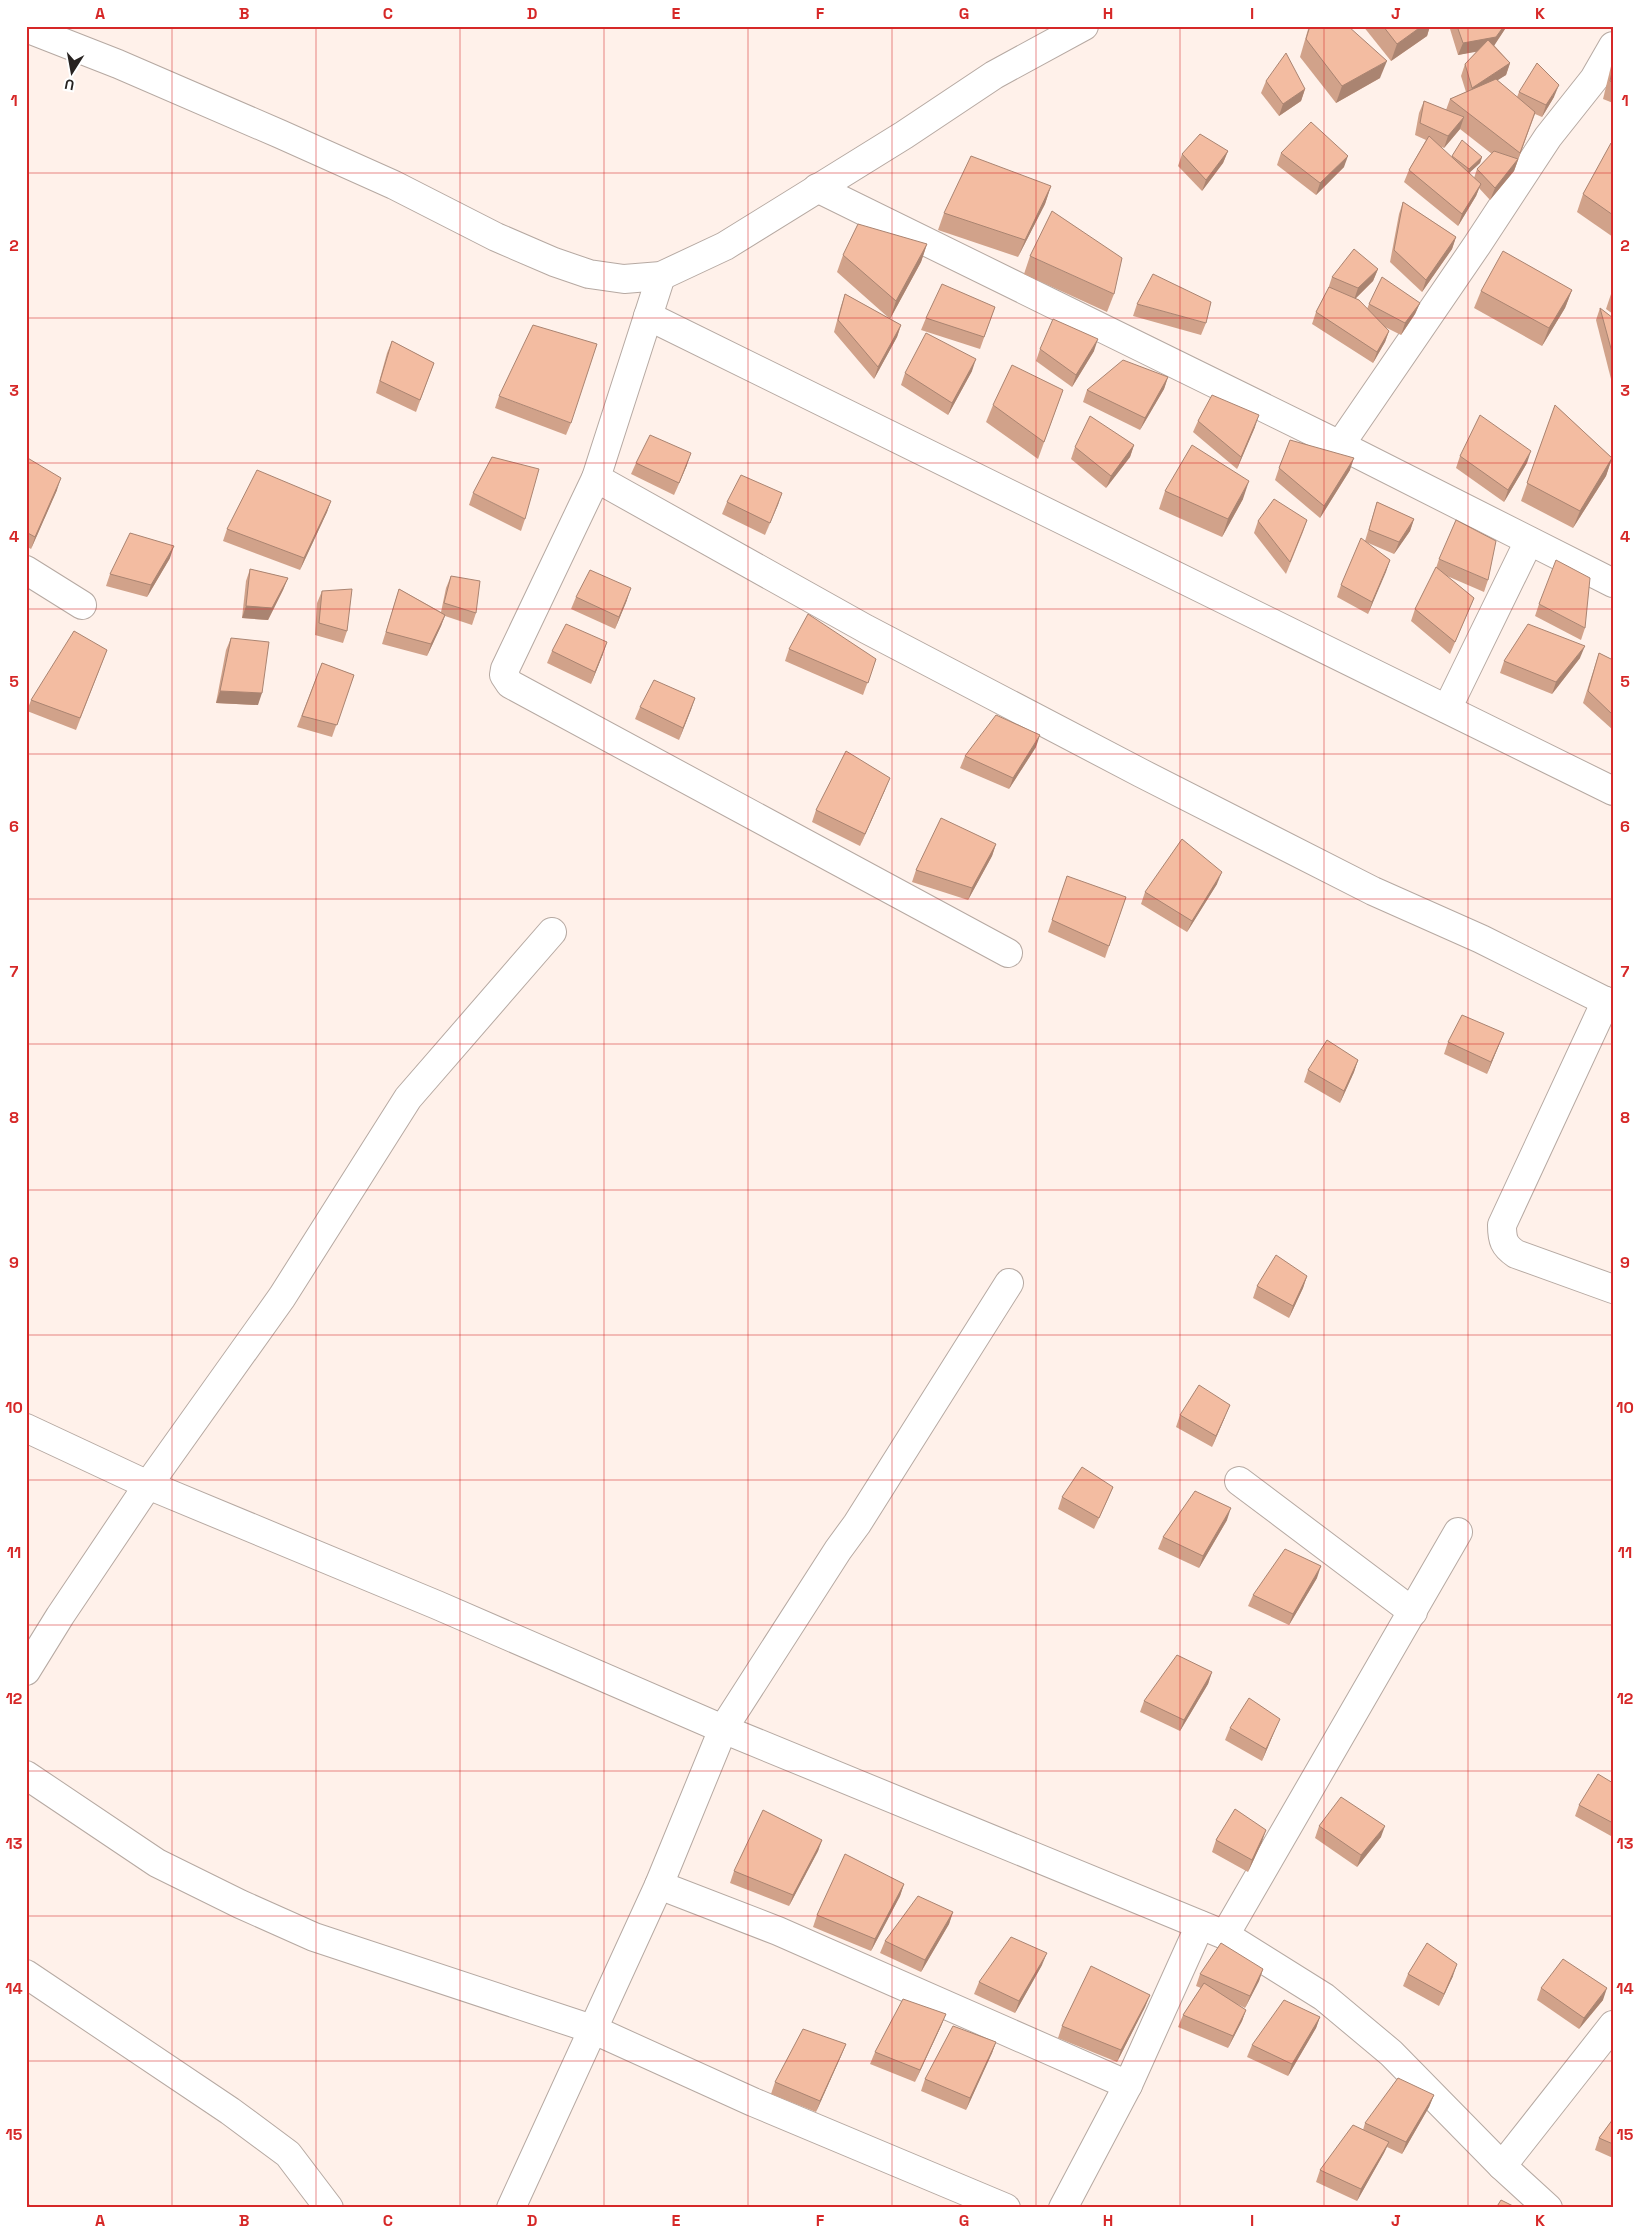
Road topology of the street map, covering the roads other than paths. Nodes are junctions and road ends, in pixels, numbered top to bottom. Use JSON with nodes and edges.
{"nodes":[{"id":1,"x":1084,"y":26,"type":"edge"},
{"id":2,"x":26,"y":28,"type":"edge"},
{"id":3,"x":1613,"y":46,"type":"edge"},
{"id":4,"x":817,"y":188,"type":"junction"},
{"id":5,"x":661,"y":276,"type":"junction"},
{"id":6,"x":648,"y":316,"type":"junction"},
{"id":7,"x":1340,"y":446,"type":"junction"},
{"id":8,"x":596,"y":478,"type":"junction"},
{"id":9,"x":1529,"y":541,"type":"junction"},
{"id":10,"x":26,"y":570,"type":"edge"},
{"id":11,"x":1613,"y":583,"type":"edge"},
{"id":12,"x":82,"y":605,"type":"dead end"},
{"id":13,"x":1447,"y":709,"type":"junction"},
{"id":14,"x":1613,"y":791,"type":"edge"},
{"id":15,"x":552,"y":932,"type":"dead end"},
{"id":16,"x":1008,"y":953,"type":"dead end"},
{"id":17,"x":1609,"y":1003,"type":"edge"},
{"id":18,"x":1009,"y":1283,"type":"dead end"},
{"id":19,"x":1613,"y":1289,"type":"edge"},
{"id":20,"x":26,"y":1428,"type":"edge"},
{"id":21,"x":1238,"y":1481,"type":"dead end"},
{"id":22,"x":148,"y":1485,"type":"junction"},
{"id":23,"x":1458,"y":1532,"type":"dead end"},
{"id":24,"x":1413,"y":1612,"type":"junction"},
{"id":25,"x":26,"y":1671,"type":"edge"},
{"id":26,"x":723,"y":1729,"type":"junction"},
{"id":27,"x":26,"y":1776,"type":"edge"},
{"id":28,"x":659,"y":1885,"type":"junction"},
{"id":29,"x":1212,"y":1930,"type":"junction"},
{"id":30,"x":26,"y":1974,"type":"edge"},
{"id":31,"x":1613,"y":2025,"type":"edge"},
{"id":32,"x":592,"y":2030,"type":"junction"},
{"id":33,"x":1128,"y":2085,"type":"junction"},
{"id":34,"x":1502,"y":2166,"type":"junction"},
{"id":35,"x":329,"y":2208,"type":"edge"},
{"id":36,"x":510,"y":2208,"type":"edge"},
{"id":37,"x":1006,"y":2208,"type":"edge"},
{"id":38,"x":1063,"y":2208,"type":"edge"},
{"id":39,"x":1548,"y":2208,"type":"edge"}],
"edges":[{"from":1,"to":4,"type":"street"},
{"from":2,"to":5,"type":"street"},
{"from":3,"to":7,"type":"street"},
{"from":4,"to":5,"type":"street"},
{"from":4,"to":7,"type":"street"},
{"from":5,"to":6,"type":"street"},
{"from":6,"to":8,"type":"street"},
{"from":6,"to":13,"type":"street"},
{"from":7,"to":9,"type":"street"},
{"from":8,"to":16,"type":"street"},
{"from":8,"to":17,"type":"street"},
{"from":9,"to":11,"type":"street"},
{"from":9,"to":13,"type":"street"},
{"from":10,"to":12,"type":"street"},
{"from":13,"to":14,"type":"street"},
{"from":15,"to":22,"type":"street"},
{"from":17,"to":19,"type":"street"},
{"from":18,"to":26,"type":"street"},
{"from":20,"to":22,"type":"street"},
{"from":21,"to":24,"type":"street"},
{"from":22,"to":25,"type":"street"},
{"from":22,"to":26,"type":"street"},
{"from":23,"to":24,"type":"street"},
{"from":24,"to":29,"type":"street"},
{"from":26,"to":28,"type":"street"},
{"from":26,"to":29,"type":"street"},
{"from":27,"to":32,"type":"street"},
{"from":28,"to":32,"type":"street"},
{"from":28,"to":33,"type":"street"},
{"from":29,"to":33,"type":"street"},
{"from":29,"to":34,"type":"street"},
{"from":30,"to":35,"type":"street"},
{"from":31,"to":34,"type":"street"},
{"from":32,"to":36,"type":"street"},
{"from":32,"to":37,"type":"street"},
{"from":33,"to":38,"type":"street"},
{"from":34,"to":39,"type":"street"}]}
